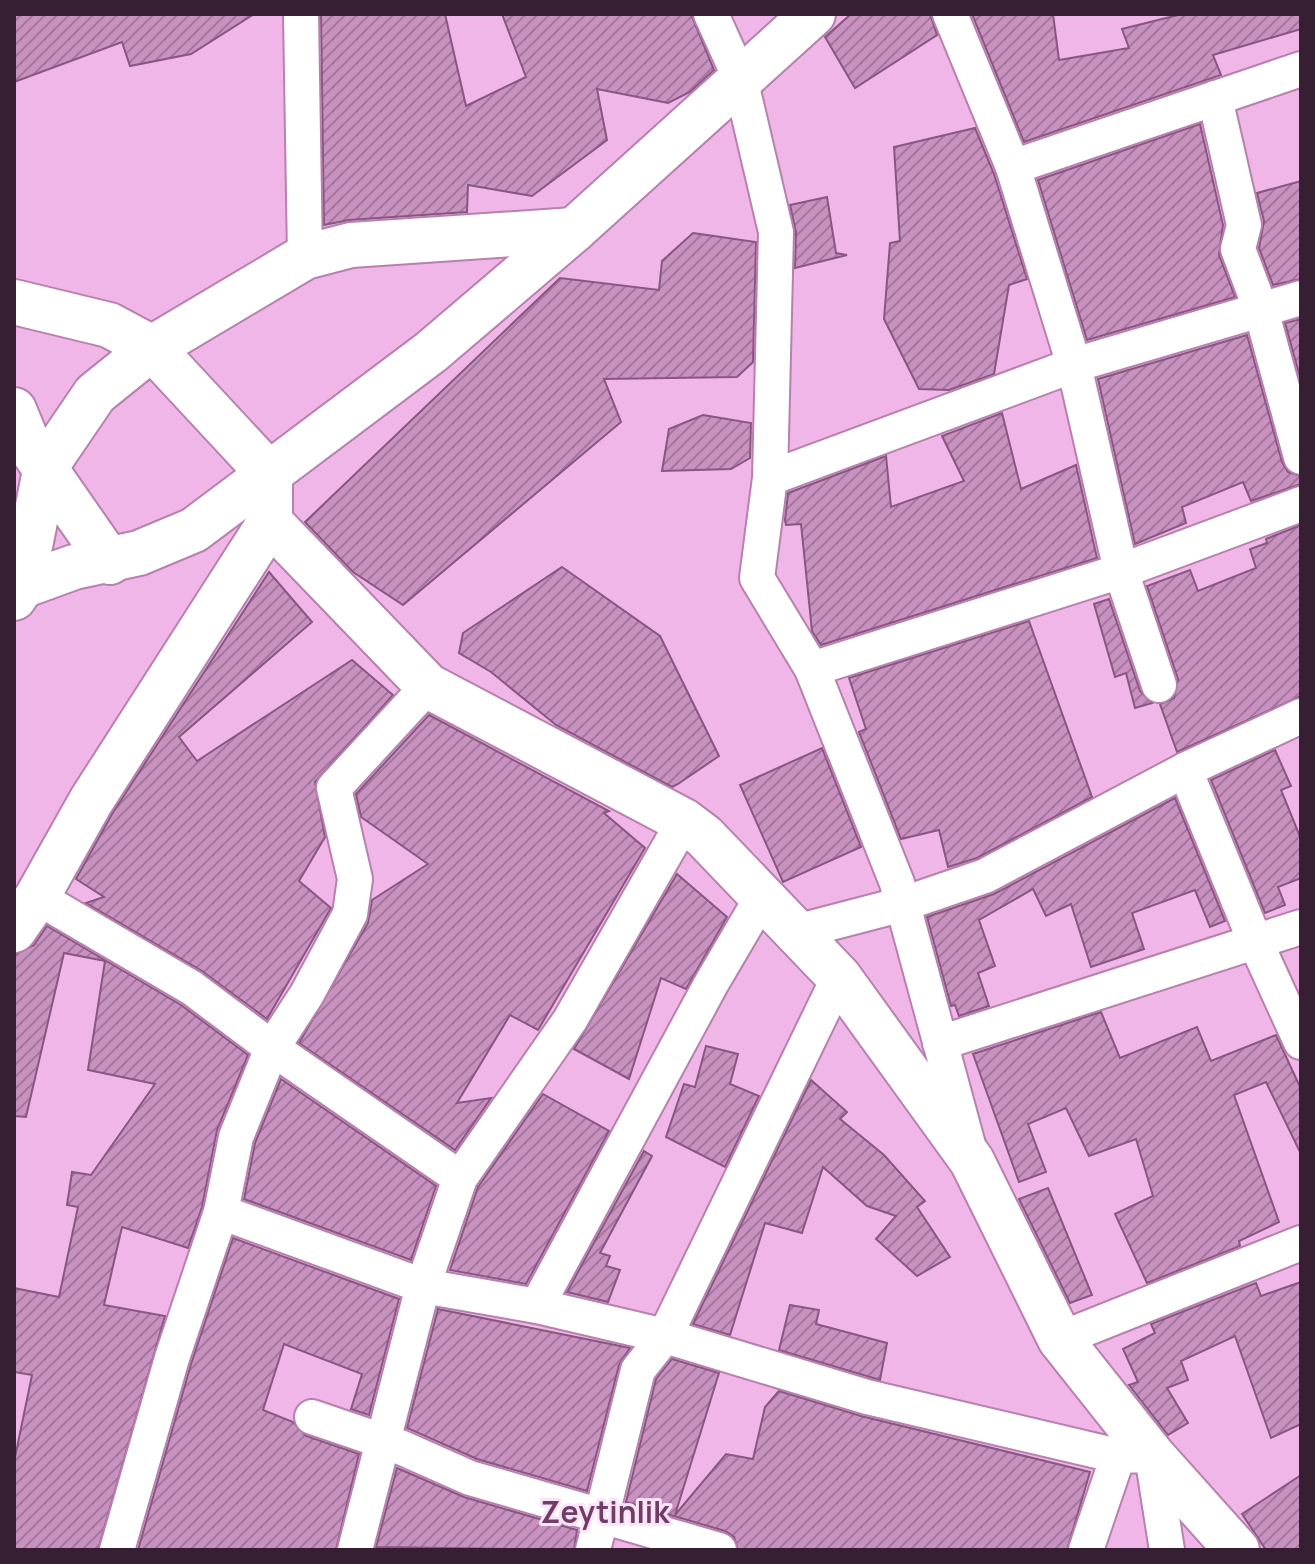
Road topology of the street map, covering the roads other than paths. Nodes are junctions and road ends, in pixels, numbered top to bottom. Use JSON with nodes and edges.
{"nodes":[{"id":1,"x":301,"y":14,"type":"edge"},
{"id":2,"x":711,"y":14,"type":"edge"},
{"id":3,"x":813,"y":14,"type":"edge"},
{"id":4,"x":950,"y":14,"type":"edge"},
{"id":5,"x":1301,"y":69,"type":"edge"},
{"id":6,"x":740,"y":78,"type":"junction"},
{"id":7,"x":1215,"y":98,"type":"junction"},
{"id":8,"x":1013,"y":167,"type":"junction"},
{"id":9,"x":574,"y":230,"type":"junction"},
{"id":10,"x":305,"y":257,"type":"junction"},
{"id":11,"x":1301,"y":298,"type":"edge"},
{"id":12,"x":14,"y":302,"type":"edge"},
{"id":13,"x":1261,"y":310,"type":"junction"},
{"id":14,"x":152,"y":348,"type":"junction"},
{"id":15,"x":1074,"y":365,"type":"junction"},
{"id":16,"x":14,"y":410,"type":"edge"},
{"id":17,"x":1301,"y":457,"type":"edge"},
{"id":18,"x":46,"y":466,"type":"junction"},
{"id":19,"x":270,"y":475,"type":"junction"},
{"id":20,"x":770,"y":478,"type":"junction"},
{"id":21,"x":1301,"y":504,"type":"edge"},
{"id":22,"x":270,"y":522,"type":"junction"},
{"id":23,"x":110,"y":562,"type":"junction"},
{"id":24,"x":1121,"y":571,"type":"junction"},
{"id":25,"x":18,"y":592,"type":"edge"},
{"id":26,"x":812,"y":669,"type":"junction"},
{"id":27,"x":1159,"y":685,"type":"dead end"},
{"id":28,"x":428,"y":686,"type":"junction"},
{"id":29,"x":1301,"y":716,"type":"edge"},
{"id":30,"x":1185,"y":770,"type":"junction"},
{"id":31,"x":684,"y":821,"type":"junction"},
{"id":32,"x":762,"y":897,"type":"junction"},
{"id":33,"x":903,"y":904,"type":"junction"},
{"id":34,"x":26,"y":914,"type":"edge"},
{"id":35,"x":1301,"y":927,"type":"edge"},
{"id":36,"x":796,"y":932,"type":"junction"},
{"id":37,"x":1255,"y":941,"type":"junction"},
{"id":38,"x":839,"y":977,"type":"junction"},
{"id":39,"x":1301,"y":1042,"type":"edge"},
{"id":40,"x":940,"y":1043,"type":"junction"},
{"id":41,"x":272,"y":1048,"type":"junction"},
{"id":42,"x":972,"y":1161,"type":"junction"},
{"id":43,"x":460,"y":1178,"type":"junction"},
{"id":44,"x":221,"y":1212,"type":"junction"},
{"id":45,"x":1301,"y":1243,"type":"edge"},
{"id":46,"x":423,"y":1286,"type":"junction"},
{"id":47,"x":537,"y":1306,"type":"junction"},
{"id":48,"x":665,"y":1336,"type":"junction"},
{"id":49,"x":1060,"y":1339,"type":"junction"},
{"id":50,"x":312,"y":1417,"type":"dead end"},
{"id":51,"x":383,"y":1443,"type":"junction"},
{"id":52,"x":1135,"y":1455,"type":"junction"},
{"id":53,"x":603,"y":1518,"type":"junction"},
{"id":54,"x":117,"y":1550,"type":"edge"},
{"id":55,"x":355,"y":1550,"type":"edge"},
{"id":56,"x":593,"y":1550,"type":"edge"},
{"id":57,"x":719,"y":1550,"type":"edge"},
{"id":58,"x":1086,"y":1550,"type":"edge"},
{"id":59,"x":1167,"y":1550,"type":"edge"},
{"id":60,"x":1237,"y":1550,"type":"edge"}],
"edges":[{"from":1,"to":10,"type":"street"},
{"from":2,"to":6,"type":"street"},
{"from":3,"to":6,"type":"street"},
{"from":4,"to":8,"type":"street"},
{"from":5,"to":7,"type":"street"},
{"from":6,"to":9,"type":"street"},
{"from":6,"to":20,"type":"street"},
{"from":7,"to":8,"type":"street"},
{"from":7,"to":13,"type":"street"},
{"from":8,"to":15,"type":"street"},
{"from":9,"to":10,"type":"street"},
{"from":9,"to":19,"type":"street"},
{"from":10,"to":14,"type":"street"},
{"from":11,"to":13,"type":"street"},
{"from":12,"to":14,"type":"street"},
{"from":13,"to":15,"type":"street"},
{"from":13,"to":17,"type":"street"},
{"from":14,"to":18,"type":"street"},
{"from":14,"to":19,"type":"street"},
{"from":15,"to":20,"type":"street"},
{"from":15,"to":24,"type":"street"},
{"from":16,"to":18,"type":"street"},
{"from":18,"to":23,"type":"street"},
{"from":18,"to":25,"type":"street"},
{"from":19,"to":22,"type":"street"},
{"from":19,"to":23,"type":"street"},
{"from":20,"to":26,"type":"street"},
{"from":21,"to":24,"type":"street"},
{"from":22,"to":28,"type":"street"},
{"from":22,"to":34,"type":"street"},
{"from":23,"to":25,"type":"street"},
{"from":24,"to":26,"type":"street"},
{"from":24,"to":27,"type":"street"},
{"from":26,"to":33,"type":"street"},
{"from":28,"to":31,"type":"street"},
{"from":28,"to":41,"type":"street"},
{"from":29,"to":30,"type":"street"},
{"from":30,"to":33,"type":"street"},
{"from":30,"to":37,"type":"street"},
{"from":31,"to":32,"type":"street"},
{"from":31,"to":43,"type":"street"},
{"from":32,"to":36,"type":"street"},
{"from":32,"to":47,"type":"street"},
{"from":33,"to":36,"type":"street"},
{"from":33,"to":40,"type":"street"},
{"from":34,"to":41,"type":"street"},
{"from":35,"to":37,"type":"street"},
{"from":36,"to":38,"type":"street"},
{"from":37,"to":39,"type":"street"},
{"from":37,"to":40,"type":"street"},
{"from":38,"to":42,"type":"street"},
{"from":38,"to":48,"type":"street"},
{"from":40,"to":42,"type":"street"},
{"from":41,"to":43,"type":"street"},
{"from":41,"to":44,"type":"street"},
{"from":42,"to":49,"type":"street"},
{"from":43,"to":46,"type":"street"},
{"from":44,"to":46,"type":"street"},
{"from":44,"to":54,"type":"street"},
{"from":45,"to":49,"type":"street"},
{"from":46,"to":47,"type":"street"},
{"from":46,"to":51,"type":"street"},
{"from":47,"to":48,"type":"street"},
{"from":48,"to":52,"type":"street"},
{"from":48,"to":53,"type":"street"},
{"from":49,"to":52,"type":"street"},
{"from":50,"to":51,"type":"street"},
{"from":51,"to":53,"type":"street"},
{"from":51,"to":55,"type":"street"},
{"from":52,"to":58,"type":"street"},
{"from":52,"to":59,"type":"street"},
{"from":52,"to":60,"type":"street"},
{"from":53,"to":56,"type":"street"},
{"from":53,"to":57,"type":"street"}]}
